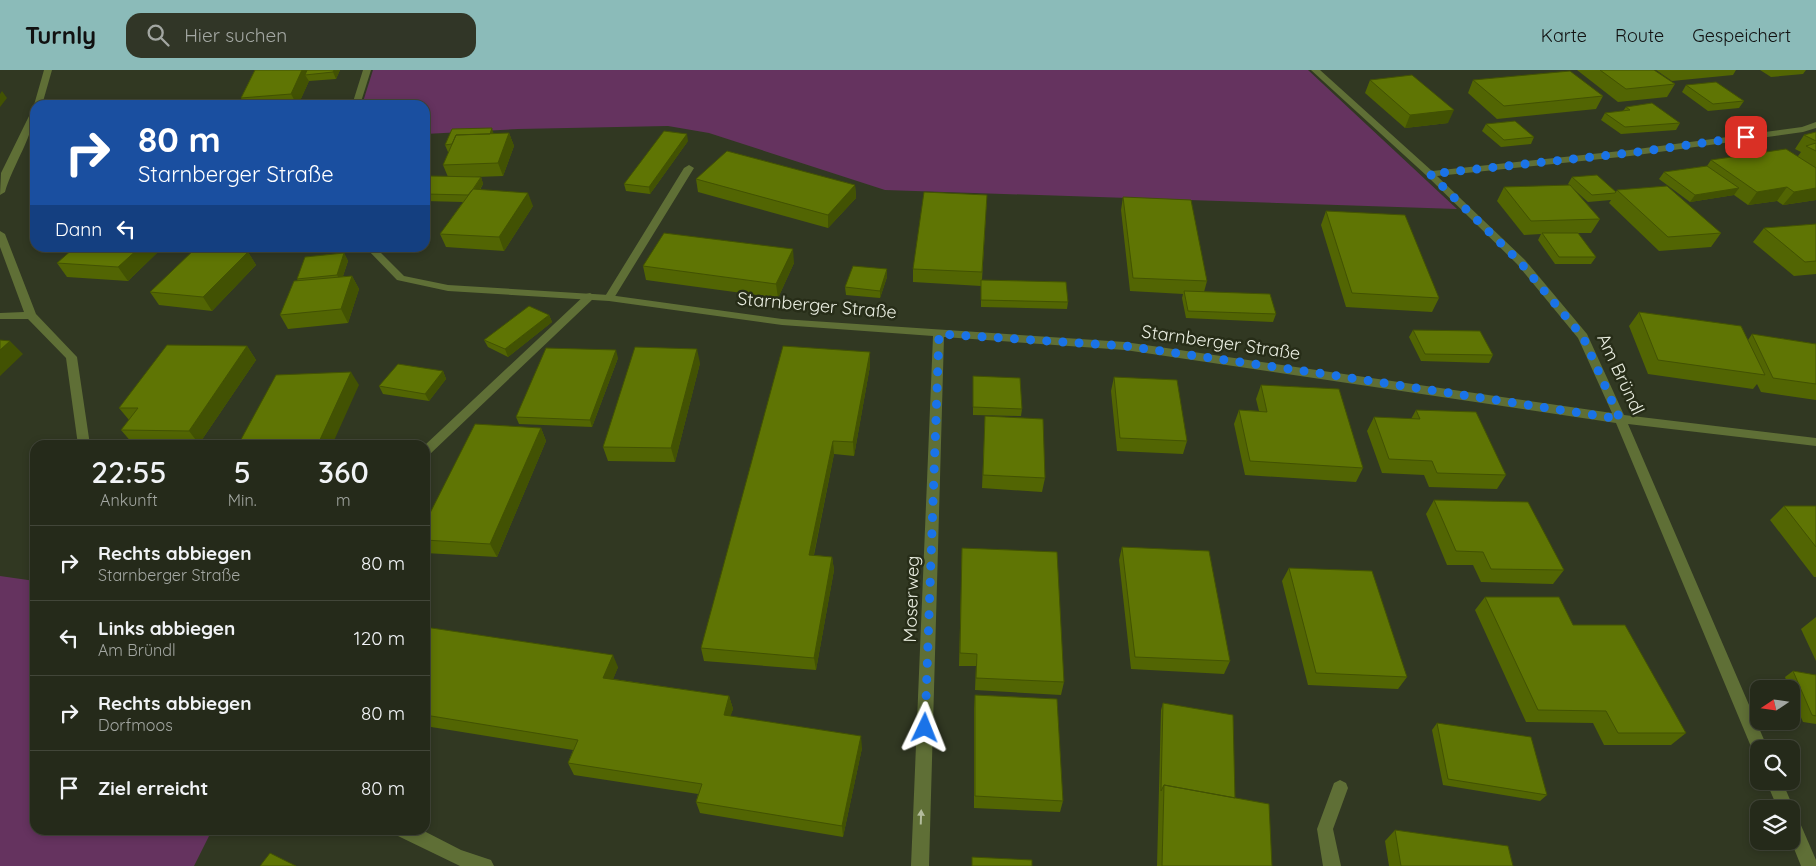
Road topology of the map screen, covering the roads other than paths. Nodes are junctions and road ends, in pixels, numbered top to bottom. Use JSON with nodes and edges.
{"nodes":[{"id":1,"x":48,"y":70,"type":"edge"},
{"id":2,"x":367,"y":70,"type":"edge"},
{"id":3,"x":1315,"y":70,"type":"edge"},
{"id":4,"x":39,"y":100,"type":"edge"},
{"id":5,"x":358,"y":100,"type":"edge"},
{"id":6,"x":30,"y":123,"type":"edge"},
{"id":7,"x":1816,"y":125,"type":"edge"},
{"id":8,"x":689,"y":168,"type":"dead end"},
{"id":9,"x":1430,"y":174,"type":"junction"},
{"id":10,"x":0,"y":192,"type":"edge"},
{"id":11,"x":0,"y":234,"type":"edge"},
{"id":12,"x":375,"y":252,"type":"edge"},
{"id":13,"x":590,"y":296,"type":"junction"},
{"id":14,"x":609,"y":298,"type":"junction"},
{"id":15,"x":31,"y":315,"type":"junction"},
{"id":16,"x":0,"y":316,"type":"edge"},
{"id":17,"x":939,"y":334,"type":"junction"},
{"id":18,"x":1620,"y":419,"type":"junction"},
{"id":19,"x":83,"y":440,"type":"edge"},
{"id":20,"x":1816,"y":442,"type":"edge"},
{"id":21,"x":430,"y":447,"type":"edge"},
{"id":22,"x":1756,"y":740,"type":"edge"},
{"id":23,"x":1340,"y":788,"type":"dead end"},
{"id":24,"x":414,"y":835,"type":"edge"},
{"id":25,"x":1800,"y":843,"type":"edge"},
{"id":26,"x":485,"y":866,"type":"edge"},
{"id":27,"x":920,"y":866,"type":"edge"},
{"id":28,"x":1332,"y":866,"type":"edge"},
{"id":29,"x":1810,"y":866,"type":"edge"}],
"edges":[{"from":1,"to":4,"type":"street"},
{"from":2,"to":5,"type":"street"},
{"from":3,"to":9,"type":"street","name":"Am Bründl"},
{"from":6,"to":10,"type":"street"},
{"from":7,"to":9,"type":"street"},
{"from":8,"to":14,"type":"street"},
{"from":9,"to":18,"type":"street","name":"Am Bründl"},
{"from":11,"to":15,"type":"street"},
{"from":12,"to":13,"type":"street","name":"Starnberger Straße"},
{"from":13,"to":14,"type":"street","name":"Starnberger Straße"},
{"from":13,"to":21,"type":"street"},
{"from":14,"to":17,"type":"street","name":"Starnberger Straße"},
{"from":15,"to":16,"type":"street"},
{"from":15,"to":19,"type":"street"},
{"from":17,"to":18,"type":"street","name":"Starnberger Straße"},
{"from":27,"to":17,"type":"street","name":"Moserweg","one_way":true},
{"from":18,"to":20,"type":"street","name":"Starnberger Straße"},
{"from":18,"to":22,"type":"street","name":"Am Bründl"},
{"from":23,"to":28,"type":"street"},
{"from":24,"to":26,"type":"street"},
{"from":25,"to":29,"type":"street"}]}
